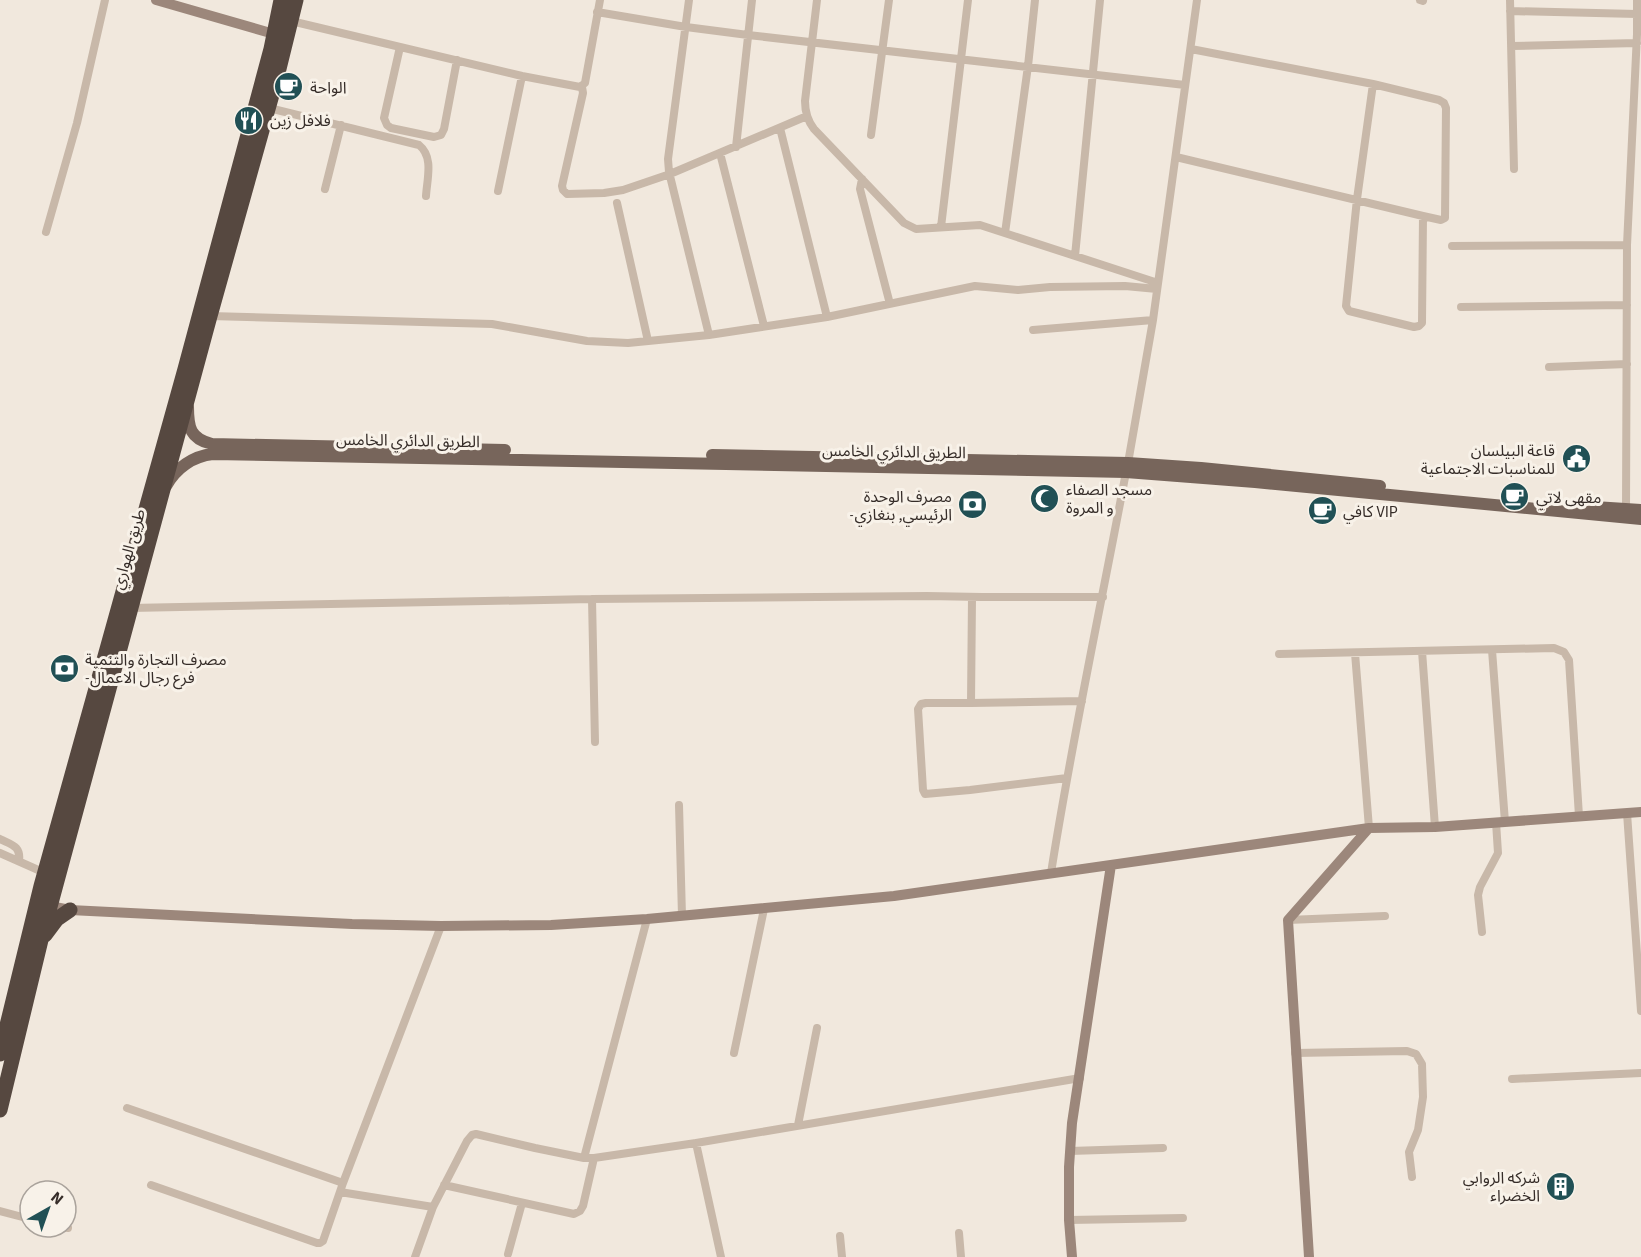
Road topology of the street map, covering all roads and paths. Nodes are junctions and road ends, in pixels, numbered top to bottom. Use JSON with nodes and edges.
{"nodes":[{"id":1,"x":105,"y":0,"type":"edge"},
{"id":2,"x":156,"y":0,"type":"edge"},
{"id":3,"x":281,"y":0,"type":"edge"},
{"id":4,"x":296,"y":0,"type":"edge"},
{"id":5,"x":600,"y":0,"type":"edge"},
{"id":6,"x":689,"y":0,"type":"edge"},
{"id":7,"x":752,"y":0,"type":"edge"},
{"id":8,"x":817,"y":0,"type":"edge"},
{"id":9,"x":889,"y":0,"type":"edge"},
{"id":10,"x":968,"y":0,"type":"edge"},
{"id":11,"x":1035,"y":0,"type":"edge"},
{"id":12,"x":1100,"y":0,"type":"edge"},
{"id":13,"x":1197,"y":0,"type":"edge"},
{"id":14,"x":1509,"y":0,"type":"edge"},
{"id":15,"x":1637,"y":0,"type":"edge"},
{"id":16,"x":1510,"y":11,"type":"junction"},
{"id":17,"x":597,"y":12,"type":"junction"},
{"id":18,"x":1637,"y":14,"type":"junction"},
{"id":19,"x":291,"y":21,"type":"junction"},
{"id":20,"x":686,"y":27,"type":"junction"},
{"id":21,"x":1639,"y":34,"type":"edge"},
{"id":22,"x":748,"y":35,"type":"junction"},
{"id":23,"x":280,"y":36,"type":"junction"},
{"id":24,"x":813,"y":42,"type":"junction"},
{"id":25,"x":1637,"y":43,"type":"junction"},
{"id":26,"x":1511,"y":46,"type":"junction"},
{"id":27,"x":400,"y":47,"type":"junction"},
{"id":28,"x":1191,"y":48,"type":"junction"},
{"id":29,"x":883,"y":51,"type":"junction"},
{"id":30,"x":961,"y":58,"type":"junction"},
{"id":31,"x":457,"y":60,"type":"junction"},
{"id":32,"x":1028,"y":66,"type":"junction"},
{"id":33,"x":1091,"y":74,"type":"junction"},
{"id":34,"x":522,"y":75,"type":"junction"},
{"id":35,"x":1373,"y":84,"type":"junction"},
{"id":36,"x":1185,"y":85,"type":"junction"},
{"id":37,"x":582,"y":87,"type":"junction"},
{"id":38,"x":269,"y":108,"type":"junction"},
{"id":39,"x":807,"y":116,"type":"junction"},
{"id":40,"x":341,"y":125,"type":"junction"},
{"id":41,"x":780,"y":128,"type":"junction"},
{"id":42,"x":871,"y":135,"type":"dead end"},
{"id":43,"x":736,"y":147,"type":"junction"},
{"id":44,"x":1631,"y":148,"type":"junction"},
{"id":45,"x":1641,"y":148,"type":"edge"},
{"id":46,"x":720,"y":153,"type":"junction"},
{"id":47,"x":1176,"y":157,"type":"junction"},
{"id":48,"x":1514,"y":168,"type":"dead end"},
{"id":49,"x":670,"y":174,"type":"junction"},
{"id":50,"x":862,"y":179,"type":"junction"},
{"id":51,"x":325,"y":189,"type":"dead end"},
{"id":52,"x":498,"y":191,"type":"dead end"},
{"id":53,"x":426,"y":196,"type":"dead end"},
{"id":54,"x":1357,"y":199,"type":"junction"},
{"id":55,"x":617,"y":203,"type":"dead end"},
{"id":56,"x":1423,"y":216,"type":"junction"},
{"id":57,"x":941,"y":227,"type":"junction"},
{"id":58,"x":46,"y":232,"type":"dead end"},
{"id":59,"x":1005,"y":232,"type":"junction"},
{"id":60,"x":1627,"y":245,"type":"junction"},
{"id":61,"x":1452,"y":246,"type":"dead end"},
{"id":62,"x":1075,"y":256,"type":"junction"},
{"id":63,"x":1158,"y":286,"type":"junction"},
{"id":64,"x":891,"y":304,"type":"junction"},
{"id":65,"x":1627,"y":305,"type":"junction"},
{"id":66,"x":1461,"y":307,"type":"dead end"},
{"id":67,"x":210,"y":316,"type":"junction"},
{"id":68,"x":827,"y":317,"type":"junction"},
{"id":69,"x":1153,"y":320,"type":"junction"},
{"id":70,"x":764,"y":327,"type":"junction"},
{"id":71,"x":1033,"y":330,"type":"dead end"},
{"id":72,"x":708,"y":335,"type":"junction"},
{"id":73,"x":648,"y":341,"type":"junction"},
{"id":74,"x":1627,"y":364,"type":"junction"},
{"id":75,"x":1549,"y":367,"type":"dead end"},
{"id":76,"x":188,"y":398,"type":"junction"},
{"id":77,"x":557,"y":456,"type":"junction"},
{"id":78,"x":1127,"y":468,"type":"junction"},
{"id":79,"x":162,"y":495,"type":"junction"},
{"id":80,"x":1626,"y":510,"type":"junction"},
{"id":81,"x":1641,"y":510,"type":"edge"},
{"id":82,"x":1641,"y":519,"type":"edge"},
{"id":83,"x":972,"y":597,"type":"junction"},
{"id":84,"x":1103,"y":597,"type":"junction"},
{"id":85,"x":592,"y":599,"type":"junction"},
{"id":86,"x":130,"y":608,"type":"junction"},
{"id":87,"x":1492,"y":650,"type":"junction"},
{"id":88,"x":1422,"y":651,"type":"junction"},
{"id":89,"x":1355,"y":653,"type":"junction"},
{"id":90,"x":1279,"y":654,"type":"dead end"},
{"id":91,"x":108,"y":668,"type":"junction"},
{"id":92,"x":1082,"y":701,"type":"junction"},
{"id":93,"x":971,"y":703,"type":"junction"},
{"id":94,"x":595,"y":742,"type":"dead end"},
{"id":95,"x":1067,"y":778,"type":"junction"},
{"id":96,"x":679,"y":805,"type":"dead end"},
{"id":97,"x":1641,"y":812,"type":"edge"},
{"id":98,"x":1626,"y":813,"type":"junction"},
{"id":99,"x":1579,"y":816,"type":"junction"},
{"id":100,"x":1500,"y":822,"type":"junction"},
{"id":101,"x":1435,"y":827,"type":"junction"},
{"id":102,"x":1369,"y":828,"type":"junction"},
{"id":103,"x":0,"y":839,"type":"edge"},
{"id":104,"x":0,"y":853,"type":"edge"},
{"id":105,"x":19,"y":861,"type":"junction"},
{"id":106,"x":1111,"y":865,"type":"junction"},
{"id":107,"x":1051,"y":873,"type":"junction"},
{"id":108,"x":51,"y":877,"type":"junction"},
{"id":109,"x":63,"y":905,"type":"junction"},
{"id":110,"x":764,"y":909,"type":"junction"},
{"id":111,"x":682,"y":916,"type":"junction"},
{"id":112,"x":1385,"y":916,"type":"dead end"},
{"id":113,"x":647,"y":919,"type":"junction"},
{"id":114,"x":1288,"y":920,"type":"junction"},
{"id":115,"x":441,"y":926,"type":"junction"},
{"id":116,"x":1482,"y":932,"type":"dead end"},
{"id":117,"x":1641,"y":1011,"type":"edge"},
{"id":118,"x":817,"y":1028,"type":"dead end"},
{"id":119,"x":734,"y":1053,"type":"dead end"},
{"id":120,"x":1295,"y":1053,"type":"junction"},
{"id":121,"x":0,"y":1054,"type":"edge"},
{"id":122,"x":1641,"y":1073,"type":"edge"},
{"id":123,"x":1080,"y":1078,"type":"junction"},
{"id":124,"x":1512,"y":1079,"type":"dead end"},
{"id":125,"x":128,"y":1108,"type":"dead end"},
{"id":126,"x":0,"y":1110,"type":"edge"},
{"id":127,"x":798,"y":1125,"type":"junction"},
{"id":128,"x":696,"y":1143,"type":"junction"},
{"id":129,"x":1164,"y":1148,"type":"dead end"},
{"id":130,"x":1070,"y":1151,"type":"junction"},
{"id":131,"x":584,"y":1158,"type":"junction"},
{"id":132,"x":594,"y":1158,"type":"junction"},
{"id":133,"x":1412,"y":1177,"type":"dead end"},
{"id":134,"x":343,"y":1183,"type":"junction"},
{"id":135,"x":151,"y":1185,"type":"dead end"},
{"id":136,"x":444,"y":1185,"type":"junction"},
{"id":137,"x":340,"y":1192,"type":"junction"},
{"id":138,"x":522,"y":1203,"type":"junction"},
{"id":139,"x":433,"y":1207,"type":"junction"},
{"id":140,"x":0,"y":1211,"type":"edge"},
{"id":141,"x":18,"y":1216,"type":"edge"},
{"id":142,"x":1183,"y":1218,"type":"dead end"},
{"id":143,"x":1070,"y":1220,"type":"junction"},
{"id":144,"x":959,"y":1233,"type":"dead end"},
{"id":145,"x":840,"y":1236,"type":"dead end"},
{"id":146,"x":508,"y":1254,"type":"dead end"},
{"id":147,"x":415,"y":1257,"type":"edge"},
{"id":148,"x":721,"y":1257,"type":"edge"},
{"id":149,"x":842,"y":1257,"type":"edge"},
{"id":150,"x":961,"y":1257,"type":"edge"},
{"id":151,"x":1072,"y":1257,"type":"edge"},
{"id":152,"x":1309,"y":1257,"type":"edge"}],
"edges":[{"from":1,"to":58,"type":"street"},
{"from":2,"to":23,"type":"main road"},
{"from":3,"to":23,"type":"highway","name":"طريق الهواري"},
{"from":4,"to":19,"type":"highway","name":"طريق الهواري"},
{"from":5,"to":17,"type":"street"},
{"from":6,"to":20,"type":"street"},
{"from":7,"to":22,"type":"street"},
{"from":8,"to":24,"type":"street"},
{"from":9,"to":29,"type":"street"},
{"from":10,"to":30,"type":"street"},
{"from":11,"to":32,"type":"street"},
{"from":12,"to":33,"type":"street"},
{"from":13,"to":28,"type":"street"},
{"from":14,"to":16,"type":"street"},
{"from":15,"to":18,"type":"street"},
{"from":16,"to":18,"type":"street"},
{"from":16,"to":26,"type":"street"},
{"from":17,"to":20,"type":"street"},
{"from":17,"to":37,"type":"street"},
{"from":18,"to":21,"type":"street"},
{"from":19,"to":23,"type":"highway","name":"طريق الهواري"},
{"from":19,"to":27,"type":"street"},
{"from":20,"to":22,"type":"street"},
{"from":20,"to":49,"type":"street"},
{"from":21,"to":25,"type":"street"},
{"from":22,"to":24,"type":"street"},
{"from":22,"to":43,"type":"street"},
{"from":23,"to":38,"type":"highway","name":"طريق الهواري"},
{"from":23,"to":91,"type":"highway","name":"طريق الهواري"},
{"from":24,"to":29,"type":"street"},
{"from":24,"to":39,"type":"street"},
{"from":25,"to":26,"type":"street"},
{"from":25,"to":44,"type":"street"},
{"from":26,"to":48,"type":"street"},
{"from":27,"to":31,"type":"street"},
{"from":27,"to":31,"type":"street"},
{"from":28,"to":35,"type":"street"},
{"from":28,"to":36,"type":"street"},
{"from":29,"to":30,"type":"street"},
{"from":29,"to":42,"type":"street"},
{"from":30,"to":32,"type":"street"},
{"from":30,"to":57,"type":"street"},
{"from":31,"to":34,"type":"street"},
{"from":32,"to":33,"type":"street"},
{"from":32,"to":59,"type":"street"},
{"from":33,"to":36,"type":"street"},
{"from":33,"to":62,"type":"street"},
{"from":34,"to":37,"type":"street"},
{"from":34,"to":52,"type":"street"},
{"from":35,"to":54,"type":"street"},
{"from":35,"to":56,"type":"street"},
{"from":36,"to":47,"type":"street"},
{"from":37,"to":49,"type":"street"},
{"from":38,"to":40,"type":"street"},
{"from":38,"to":67,"type":"highway","name":"طريق الهواري"},
{"from":39,"to":41,"type":"street"},
{"from":39,"to":50,"type":"street"},
{"from":40,"to":51,"type":"street"},
{"from":40,"to":53,"type":"street"},
{"from":41,"to":43,"type":"street"},
{"from":41,"to":68,"type":"street"},
{"from":43,"to":46,"type":"street"},
{"from":44,"to":45,"type":"street"},
{"from":44,"to":60,"type":"street"},
{"from":46,"to":49,"type":"street"},
{"from":46,"to":70,"type":"street"},
{"from":47,"to":54,"type":"street"},
{"from":47,"to":63,"type":"street"},
{"from":49,"to":72,"type":"street"},
{"from":50,"to":57,"type":"street"},
{"from":50,"to":64,"type":"street"},
{"from":54,"to":56,"type":"street"},
{"from":54,"to":56,"type":"street"},
{"from":55,"to":73,"type":"street"},
{"from":57,"to":59,"type":"street"},
{"from":59,"to":62,"type":"street"},
{"from":60,"to":61,"type":"street"},
{"from":60,"to":65,"type":"street"},
{"from":62,"to":63,"type":"street"},
{"from":63,"to":64,"type":"street"},
{"from":63,"to":69,"type":"street"},
{"from":64,"to":68,"type":"street"},
{"from":65,"to":66,"type":"street"},
{"from":65,"to":74,"type":"street"},
{"from":67,"to":73,"type":"street"},
{"from":67,"to":76,"type":"highway","name":"طريق الهواري"},
{"from":68,"to":70,"type":"street"},
{"from":69,"to":71,"type":"street"},
{"from":69,"to":78,"type":"street"},
{"from":70,"to":72,"type":"street"},
{"from":72,"to":73,"type":"street"},
{"from":74,"to":75,"type":"street"},
{"from":74,"to":80,"type":"street"},
{"from":76,"to":77,"type":"main road","name":"الطريق الدائري الخامس"},
{"from":76,"to":79,"type":"highway","name":"طريق الهواري"},
{"from":77,"to":78,"type":"main road","name":"الطريق الدائري الخامس"},
{"from":77,"to":79,"type":"main road","name":"الطريق الدائري الخامس"},
{"from":78,"to":80,"type":"main road","name":"الطريق الدائري الخامس"},
{"from":78,"to":82,"type":"main road","name":"الطريق الدائري الخامس"},
{"from":78,"to":84,"type":"street"},
{"from":79,"to":86,"type":"highway","name":"طريق الهواري"},
{"from":80,"to":81,"type":"main road","name":"الطريق الدائري الخامس"},
{"from":83,"to":84,"type":"street"},
{"from":83,"to":85,"type":"street"},
{"from":83,"to":93,"type":"street"},
{"from":84,"to":92,"type":"street"},
{"from":85,"to":86,"type":"street"},
{"from":85,"to":94,"type":"street"},
{"from":86,"to":91,"type":"highway","name":"طريق الهواري"},
{"from":87,"to":88,"type":"street"},
{"from":87,"to":99,"type":"street"},
{"from":87,"to":100,"type":"street"},
{"from":88,"to":89,"type":"street"},
{"from":88,"to":101,"type":"street"},
{"from":89,"to":90,"type":"street"},
{"from":89,"to":102,"type":"street"},
{"from":91,"to":108,"type":"highway","name":"طريق الهواري"},
{"from":92,"to":93,"type":"street"},
{"from":92,"to":95,"type":"street"},
{"from":93,"to":95,"type":"street"},
{"from":95,"to":107,"type":"street"},
{"from":96,"to":111,"type":"street"},
{"from":97,"to":98,"type":"main road"},
{"from":98,"to":99,"type":"main road"},
{"from":98,"to":117,"type":"street"},
{"from":99,"to":100,"type":"main road"},
{"from":100,"to":101,"type":"main road"},
{"from":100,"to":116,"type":"street"},
{"from":101,"to":102,"type":"main road"},
{"from":102,"to":106,"type":"main road"},
{"from":102,"to":114,"type":"main road"},
{"from":103,"to":105,"type":"street"},
{"from":104,"to":105,"type":"street"},
{"from":105,"to":108,"type":"street"},
{"from":106,"to":107,"type":"main road"},
{"from":106,"to":123,"type":"main road"},
{"from":107,"to":110,"type":"main road"},
{"from":108,"to":109,"type":"highway","name":"طريق الهواري"},
{"from":108,"to":121,"type":"highway","name":"طريق الهواري"},
{"from":109,"to":115,"type":"main road"},
{"from":109,"to":126,"type":"highway","name":"طريق الهواري"},
{"from":110,"to":111,"type":"main road"},
{"from":110,"to":119,"type":"street"},
{"from":111,"to":113,"type":"main road"},
{"from":112,"to":114,"type":"street"},
{"from":113,"to":115,"type":"main road"},
{"from":113,"to":131,"type":"street"},
{"from":114,"to":120,"type":"main road"},
{"from":115,"to":134,"type":"street"},
{"from":118,"to":127,"type":"street"},
{"from":120,"to":133,"type":"street"},
{"from":120,"to":152,"type":"main road"},
{"from":122,"to":124,"type":"street"},
{"from":123,"to":127,"type":"street"},
{"from":123,"to":130,"type":"main road"},
{"from":125,"to":134,"type":"street"},
{"from":127,"to":128,"type":"street"},
{"from":128,"to":132,"type":"street"},
{"from":128,"to":148,"type":"street"},
{"from":129,"to":130,"type":"street"},
{"from":130,"to":143,"type":"main road"},
{"from":131,"to":132,"type":"street"},
{"from":131,"to":136,"type":"street"},
{"from":132,"to":138,"type":"street"},
{"from":134,"to":137,"type":"street"},
{"from":135,"to":137,"type":"street"},
{"from":136,"to":138,"type":"street"},
{"from":136,"to":139,"type":"street"},
{"from":137,"to":139,"type":"street"},
{"from":138,"to":146,"type":"street"},
{"from":139,"to":147,"type":"street"},
{"from":140,"to":141,"type":"street"},
{"from":142,"to":143,"type":"street"},
{"from":143,"to":151,"type":"main road"},
{"from":144,"to":150,"type":"street"},
{"from":145,"to":149,"type":"street"}]}
